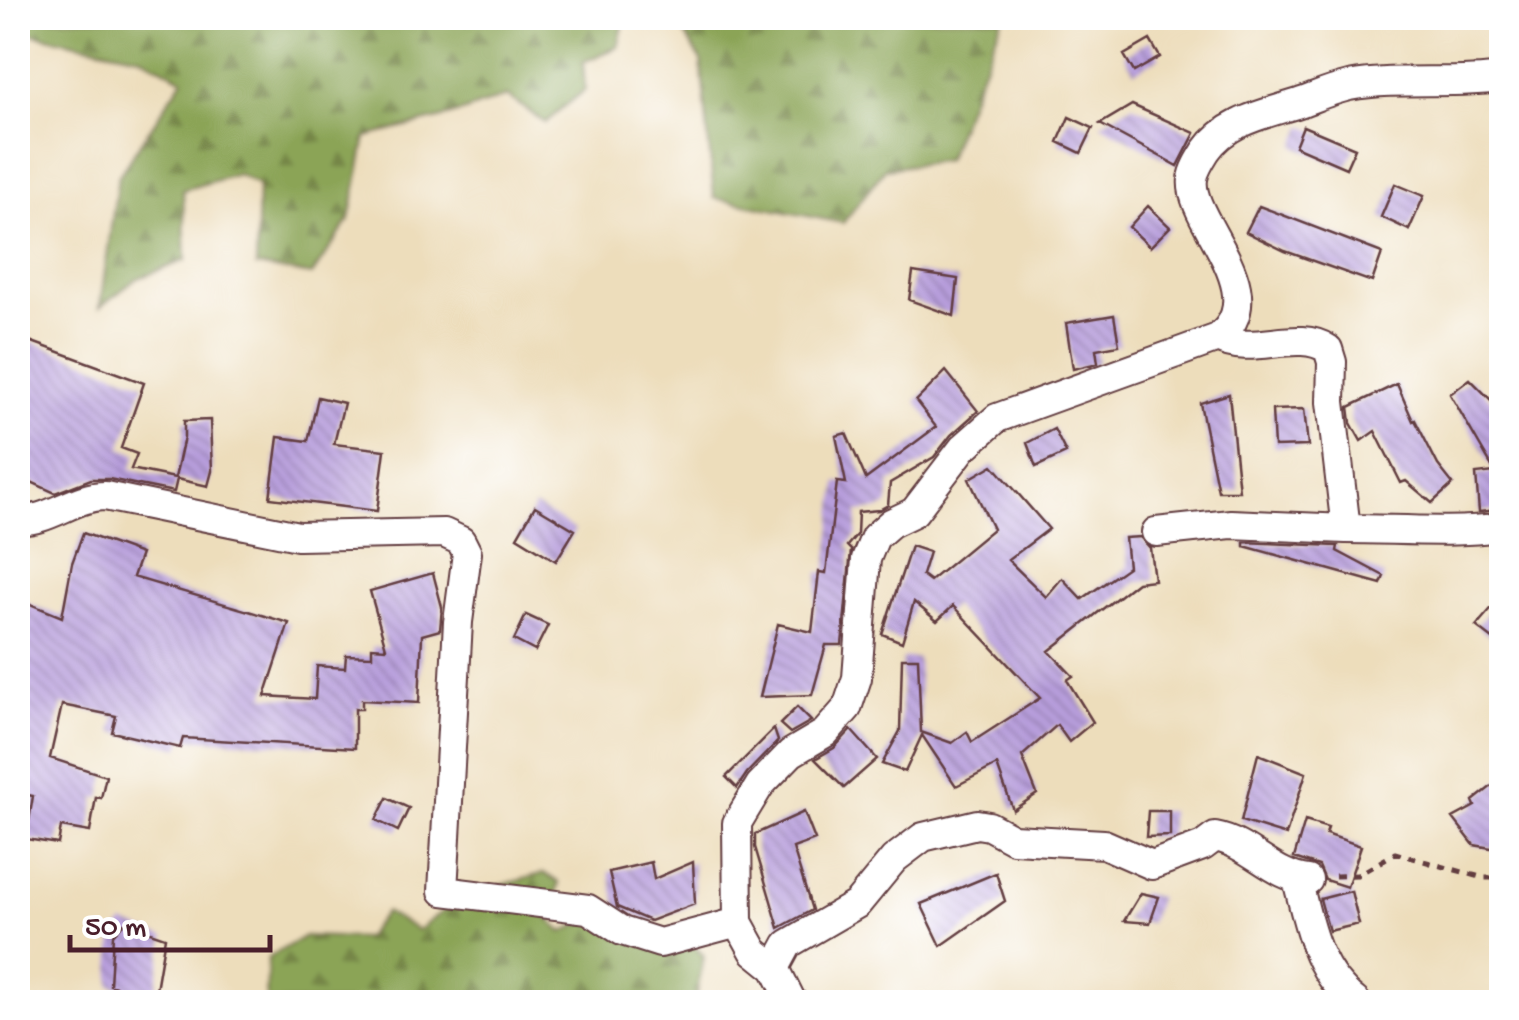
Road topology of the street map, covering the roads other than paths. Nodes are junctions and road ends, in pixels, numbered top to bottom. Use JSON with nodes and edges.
{"nodes":[{"id":1,"x":1502,"y":78,"type":"edge"},
{"id":2,"x":1218,"y":338,"type":"junction"},
{"id":3,"x":18,"y":520,"type":"edge"},
{"id":4,"x":1502,"y":527,"type":"edge"},
{"id":5,"x":1346,"y":530,"type":"junction"},
{"id":6,"x":1156,"y":532,"type":"dead end"},
{"id":7,"x":738,"y":922,"type":"junction"},
{"id":8,"x":774,"y":968,"type":"junction"},
{"id":9,"x":792,"y":1002,"type":"edge"},
{"id":10,"x":1356,"y":1002,"type":"edge"}],
"edges":[{"from":1,"to":2,"type":"street"},
{"from":2,"to":5,"type":"street"},
{"from":2,"to":7,"type":"street"},
{"from":3,"to":7,"type":"street"},
{"from":4,"to":5,"type":"street"},
{"from":5,"to":6,"type":"street"},
{"from":7,"to":8,"type":"street"},
{"from":8,"to":9,"type":"street"},
{"from":8,"to":10,"type":"street"}]}
